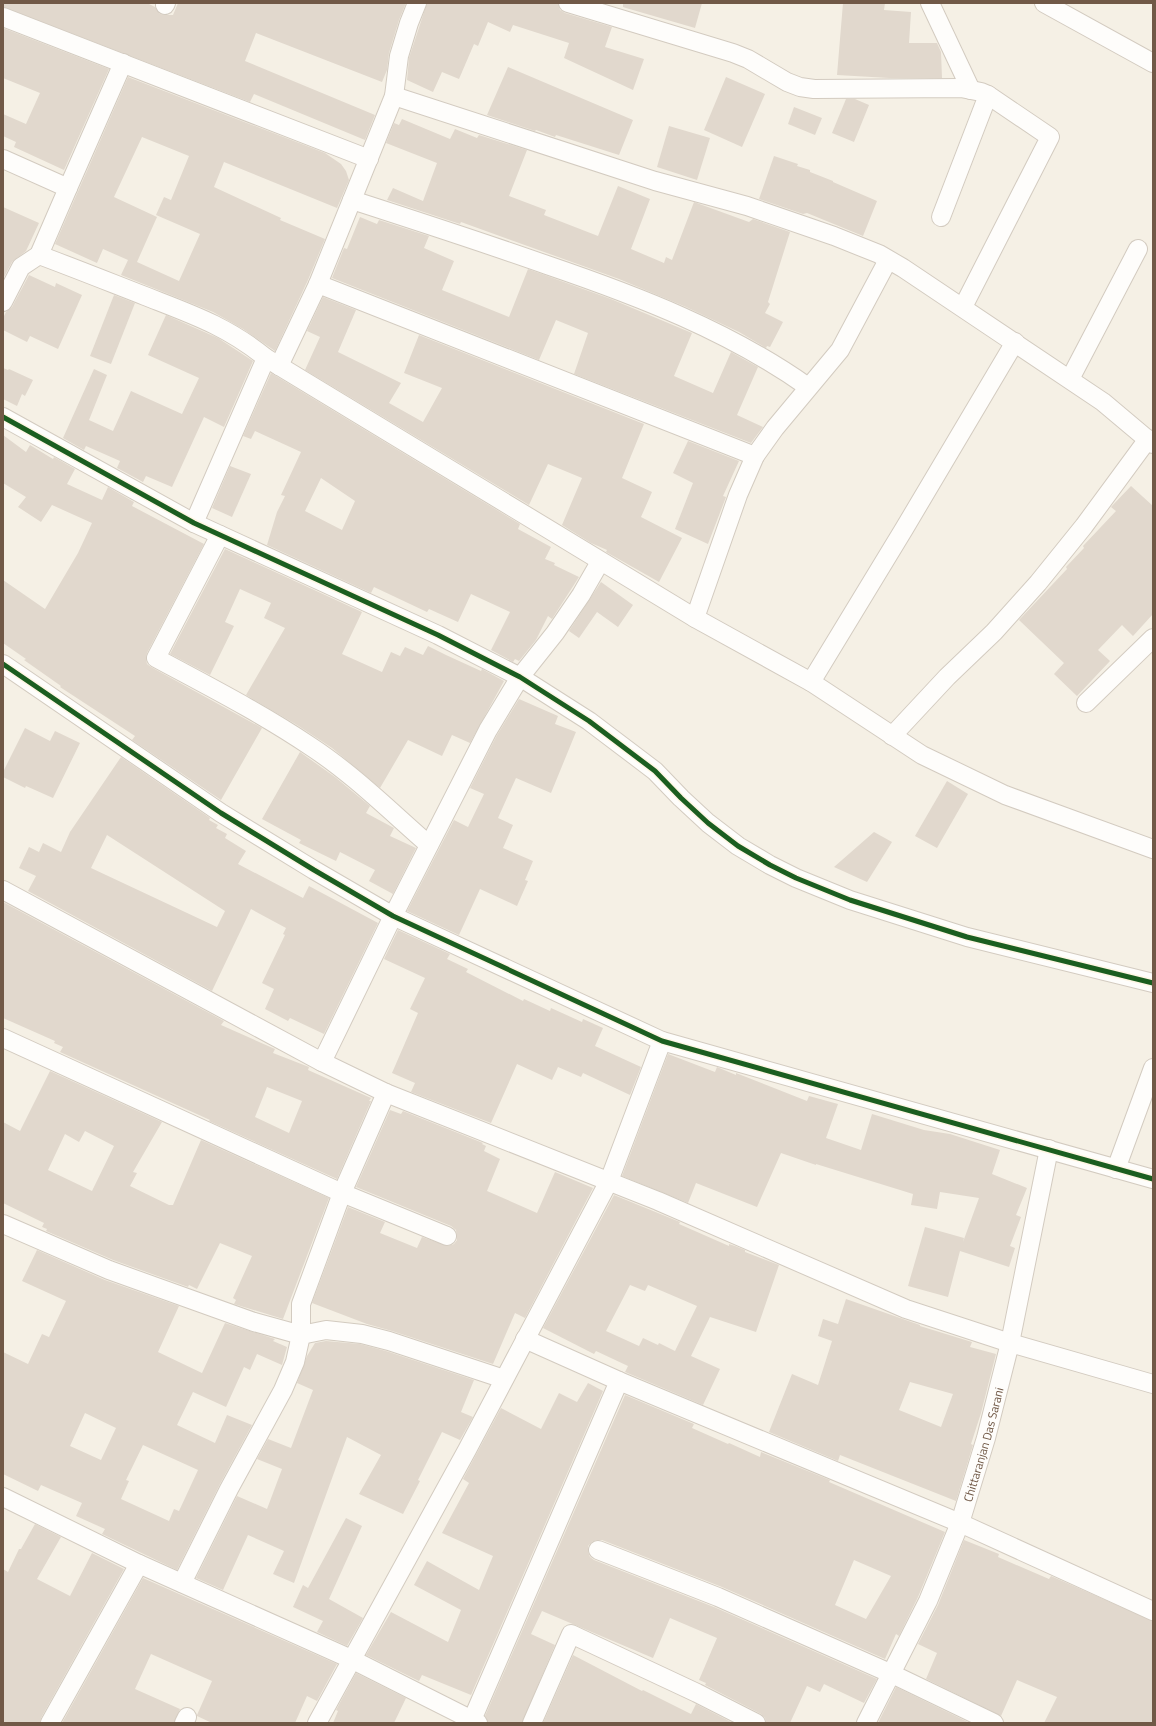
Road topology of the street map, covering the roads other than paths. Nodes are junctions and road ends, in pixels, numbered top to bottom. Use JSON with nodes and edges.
{"nodes":[{"id":1,"x":417,"y":3,"type":"edge"},
{"id":2,"x":568,"y":3,"type":"edge"},
{"id":3,"x":930,"y":3,"type":"edge"},
{"id":4,"x":1044,"y":3,"type":"edge"},
{"id":5,"x":3,"y":17,"type":"edge"},
{"id":6,"x":123,"y":63,"type":"junction"},
{"id":7,"x":1153,"y":63,"type":"edge"},
{"id":8,"x":979,"y":92,"type":"junction"},
{"id":9,"x":394,"y":96,"type":"junction"},
{"id":10,"x":3,"y":159,"type":"edge"},
{"id":11,"x":369,"y":160,"type":"junction"},
{"id":12,"x":68,"y":188,"type":"junction"},
{"id":13,"x":352,"y":200,"type":"junction"},
{"id":14,"x":941,"y":217,"type":"dead end"},
{"id":15,"x":1138,"y":249,"type":"dead end"},
{"id":16,"x":39,"y":255,"type":"junction"},
{"id":17,"x":888,"y":260,"type":"junction"},
{"id":18,"x":318,"y":284,"type":"junction"},
{"id":19,"x":3,"y":302,"type":"edge"},
{"id":20,"x":963,"y":308,"type":"junction"},
{"id":21,"x":1015,"y":342,"type":"junction"},
{"id":22,"x":272,"y":362,"type":"junction"},
{"id":23,"x":1070,"y":379,"type":"junction"},
{"id":24,"x":808,"y":387,"type":"junction"},
{"id":25,"x":3,"y":417,"type":"edge"},
{"id":26,"x":1150,"y":442,"type":"edge"},
{"id":27,"x":755,"y":456,"type":"junction"},
{"id":28,"x":194,"y":523,"type":"junction"},
{"id":29,"x":220,"y":535,"type":"junction"},
{"id":30,"x":600,"y":562,"type":"junction"},
{"id":31,"x":695,"y":618,"type":"junction"},
{"id":32,"x":1153,"y":638,"type":"edge"},
{"id":33,"x":3,"y":664,"type":"edge"},
{"id":34,"x":520,"y":677,"type":"junction"},
{"id":35,"x":811,"y":682,"type":"junction"},
{"id":36,"x":1086,"y":703,"type":"dead end"},
{"id":37,"x":892,"y":736,"type":"junction"},
{"id":38,"x":429,"y":845,"type":"junction"},
{"id":39,"x":1153,"y":849,"type":"edge"},
{"id":40,"x":3,"y":890,"type":"edge"},
{"id":41,"x":393,"y":916,"type":"junction"},
{"id":42,"x":1153,"y":983,"type":"edge"},
{"id":43,"x":3,"y":1038,"type":"edge"},
{"id":44,"x":662,"y":1041,"type":"junction"},
{"id":45,"x":322,"y":1062,"type":"junction"},
{"id":46,"x":1153,"y":1068,"type":"edge"},
{"id":47,"x":386,"y":1093,"type":"junction"},
{"id":48,"x":1049,"y":1149,"type":"junction"},
{"id":49,"x":1116,"y":1169,"type":"junction"},
{"id":50,"x":1153,"y":1179,"type":"edge"},
{"id":51,"x":609,"y":1181,"type":"junction"},
{"id":52,"x":342,"y":1194,"type":"junction"},
{"id":53,"x":3,"y":1224,"type":"edge"},
{"id":54,"x":447,"y":1236,"type":"dead end"},
{"id":55,"x":301,"y":1335,"type":"junction"},
{"id":56,"x":525,"y":1339,"type":"junction"},
{"id":57,"x":1010,"y":1343,"type":"junction"},
{"id":58,"x":504,"y":1379,"type":"junction"},
{"id":59,"x":619,"y":1380,"type":"junction"},
{"id":60,"x":1153,"y":1384,"type":"edge"},
{"id":61,"x":3,"y":1497,"type":"edge"},
{"id":62,"x":960,"y":1523,"type":"junction"},
{"id":63,"x":598,"y":1550,"type":"dead end"},
{"id":64,"x":139,"y":1564,"type":"junction"},
{"id":65,"x":182,"y":1583,"type":"junction"},
{"id":66,"x":1153,"y":1611,"type":"edge"},
{"id":67,"x":351,"y":1659,"type":"junction"},
{"id":68,"x":892,"y":1674,"type":"junction"},
{"id":69,"x":475,"y":1722,"type":"edge"},
{"id":70,"x":50,"y":1723,"type":"edge"},
{"id":71,"x":317,"y":1723,"type":"edge"},
{"id":72,"x":532,"y":1723,"type":"edge"},
{"id":73,"x":756,"y":1723,"type":"edge"},
{"id":74,"x":866,"y":1723,"type":"edge"},
{"id":75,"x":994,"y":1723,"type":"edge"}],
"edges":[{"from":1,"to":9,"type":"street"},
{"from":2,"to":8,"type":"street"},
{"from":3,"to":8,"type":"street"},
{"from":4,"to":7,"type":"street"},
{"from":5,"to":6,"type":"street"},
{"from":6,"to":11,"type":"street"},
{"from":6,"to":12,"type":"street"},
{"from":8,"to":14,"type":"street"},
{"from":8,"to":20,"type":"street"},
{"from":9,"to":11,"type":"street"},
{"from":9,"to":17,"type":"street"},
{"from":10,"to":12,"type":"street"},
{"from":11,"to":13,"type":"street"},
{"from":12,"to":16,"type":"street"},
{"from":13,"to":18,"type":"street"},
{"from":13,"to":24,"type":"street"},
{"from":15,"to":23,"type":"street"},
{"from":16,"to":19,"type":"street"},
{"from":16,"to":22,"type":"street"},
{"from":17,"to":20,"type":"street"},
{"from":17,"to":24,"type":"street"},
{"from":18,"to":22,"type":"street"},
{"from":18,"to":27,"type":"street"},
{"from":20,"to":21,"type":"street"},
{"from":21,"to":23,"type":"street"},
{"from":21,"to":35,"type":"street"},
{"from":22,"to":28,"type":"street"},
{"from":22,"to":30,"type":"street"},
{"from":23,"to":26,"type":"street"},
{"from":24,"to":27,"type":"street"},
{"from":25,"to":28,"type":"street"},
{"from":26,"to":37,"type":"street"},
{"from":27,"to":31,"type":"street"},
{"from":28,"to":29,"type":"street"},
{"from":29,"to":34,"type":"street"},
{"from":29,"to":38,"type":"street"},
{"from":30,"to":31,"type":"street"},
{"from":30,"to":34,"type":"street"},
{"from":31,"to":35,"type":"street"},
{"from":32,"to":36,"type":"street"},
{"from":33,"to":41,"type":"street"},
{"from":34,"to":38,"type":"street"},
{"from":34,"to":42,"type":"street"},
{"from":35,"to":37,"type":"street"},
{"from":37,"to":39,"type":"street"},
{"from":38,"to":41,"type":"street"},
{"from":40,"to":45,"type":"street"},
{"from":41,"to":44,"type":"street"},
{"from":41,"to":45,"type":"street"},
{"from":43,"to":52,"type":"street"},
{"from":44,"to":48,"type":"street"},
{"from":44,"to":51,"type":"street"},
{"from":45,"to":47,"type":"street"},
{"from":46,"to":49,"type":"street"},
{"from":47,"to":51,"type":"street"},
{"from":47,"to":52,"type":"street"},
{"from":48,"to":49,"type":"street"},
{"from":48,"to":57,"type":"street","name":"Chittaranjan Das Sarani"},
{"from":49,"to":50,"type":"street"},
{"from":51,"to":56,"type":"street"},
{"from":51,"to":57,"type":"street"},
{"from":52,"to":54,"type":"street"},
{"from":52,"to":55,"type":"street"},
{"from":53,"to":55,"type":"street"},
{"from":55,"to":58,"type":"street"},
{"from":55,"to":65,"type":"street"},
{"from":56,"to":58,"type":"street"},
{"from":56,"to":59,"type":"street"},
{"from":57,"to":60,"type":"street"},
{"from":57,"to":62,"type":"street","name":"Chittaranjan Das Sarani"},
{"from":58,"to":67,"type":"street"},
{"from":59,"to":62,"type":"street"},
{"from":59,"to":69,"type":"street"},
{"from":61,"to":64,"type":"street"},
{"from":62,"to":66,"type":"street"},
{"from":62,"to":68,"type":"street","name":"Chittaranjan Das Sarani"},
{"from":63,"to":68,"type":"street"},
{"from":64,"to":65,"type":"street"},
{"from":64,"to":70,"type":"street"},
{"from":65,"to":67,"type":"street"},
{"from":67,"to":69,"type":"street"},
{"from":67,"to":71,"type":"street"},
{"from":68,"to":74,"type":"street","name":"Chittaranjan Das Sarani"},
{"from":68,"to":75,"type":"street"},
{"from":72,"to":73,"type":"street"}]}
